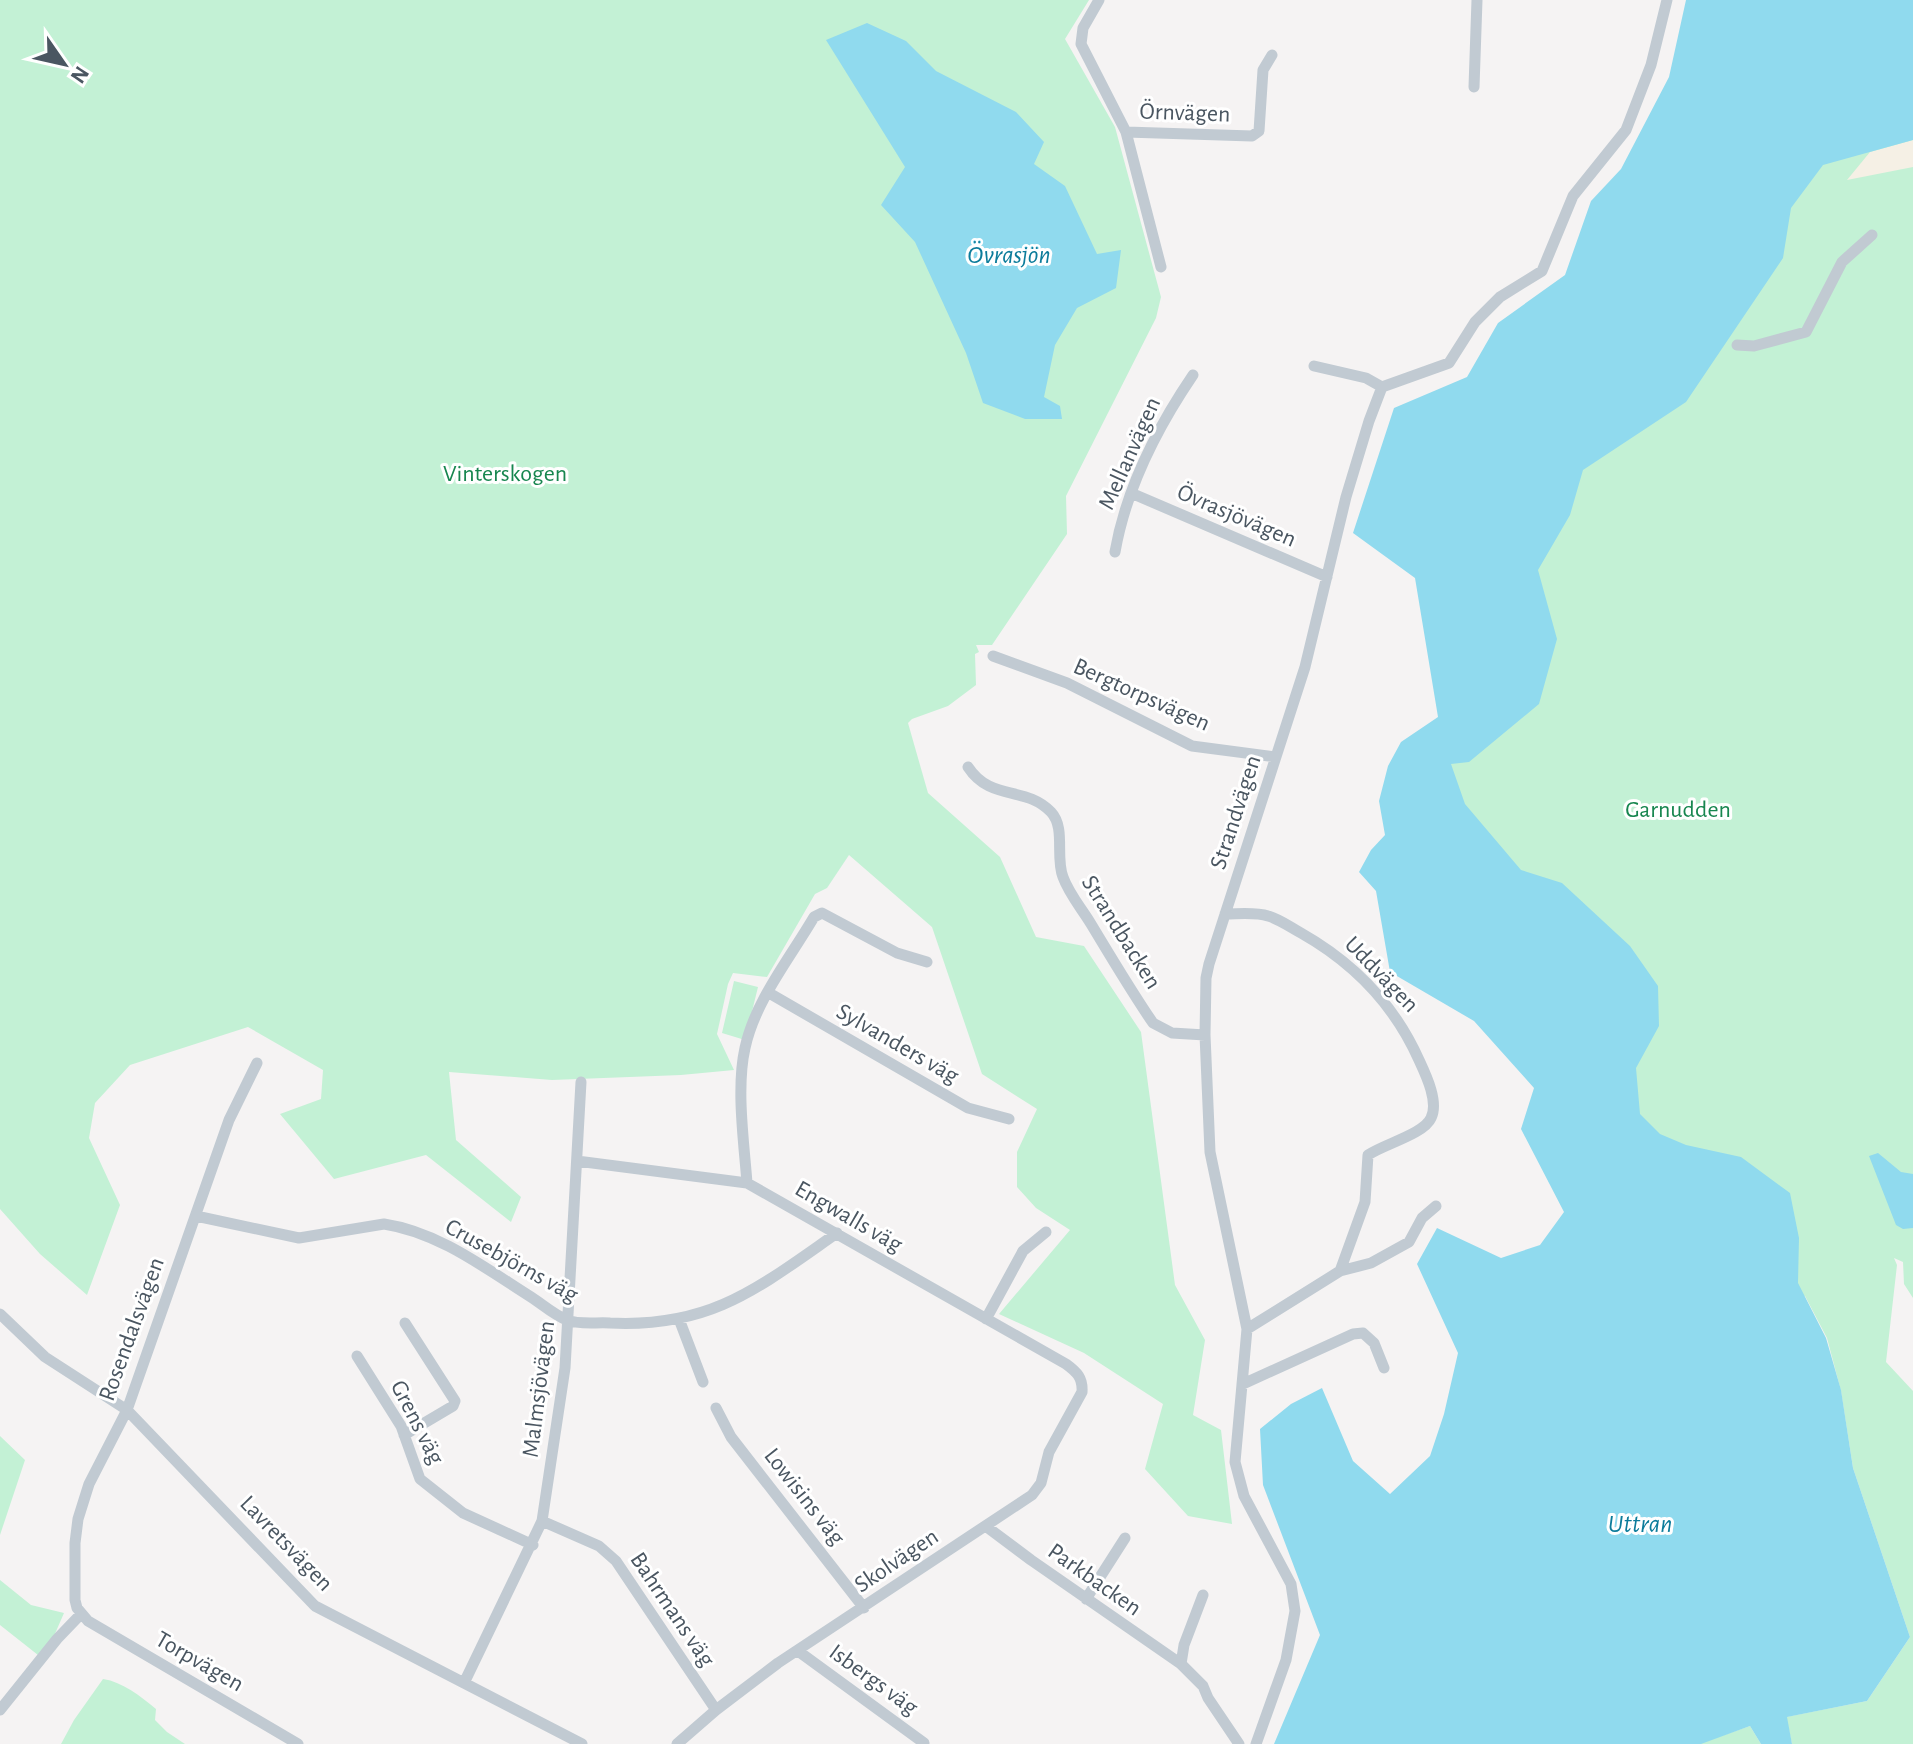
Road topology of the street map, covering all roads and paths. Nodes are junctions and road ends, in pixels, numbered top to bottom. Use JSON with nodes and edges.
{"nodes":[{"id":1,"x":1099,"y":0,"type":"edge"},
{"id":2,"x":1477,"y":0,"type":"edge"},
{"id":3,"x":1667,"y":0,"type":"edge"},
{"id":4,"x":1272,"y":55,"type":"dead end"},
{"id":5,"x":1474,"y":87,"type":"dead end"},
{"id":6,"x":1126,"y":132,"type":"junction"},
{"id":7,"x":1872,"y":235,"type":"dead end"},
{"id":8,"x":1161,"y":267,"type":"dead end"},
{"id":9,"x":1737,"y":345,"type":"dead end"},
{"id":10,"x":1314,"y":366,"type":"dead end"},
{"id":11,"x":1193,"y":375,"type":"dead end"},
{"id":12,"x":1382,"y":387,"type":"junction"},
{"id":13,"x":1131,"y":493,"type":"junction"},
{"id":14,"x":1115,"y":552,"type":"dead end"},
{"id":15,"x":1327,"y":577,"type":"junction"},
{"id":16,"x":993,"y":656,"type":"dead end"},
{"id":17,"x":1276,"y":757,"type":"junction"},
{"id":18,"x":968,"y":767,"type":"dead end"},
{"id":19,"x":1225,"y":914,"type":"junction"},
{"id":20,"x":927,"y":962,"type":"dead end"},
{"id":21,"x":769,"y":993,"type":"junction"},
{"id":22,"x":1205,"y":1035,"type":"junction"},
{"id":23,"x":257,"y":1063,"type":"dead end"},
{"id":24,"x":581,"y":1082,"type":"dead end"},
{"id":25,"x":1009,"y":1119,"type":"dead end"},
{"id":26,"x":577,"y":1161,"type":"junction"},
{"id":27,"x":747,"y":1183,"type":"junction"},
{"id":28,"x":1436,"y":1206,"type":"dead end"},
{"id":29,"x":196,"y":1216,"type":"junction"},
{"id":30,"x":1046,"y":1232,"type":"dead end"},
{"id":31,"x":837,"y":1233,"type":"junction"},
{"id":32,"x":1340,"y":1271,"type":"junction"},
{"id":33,"x":0,"y":1314,"type":"edge"},
{"id":34,"x":679,"y":1319,"type":"junction"},
{"id":35,"x":986,"y":1319,"type":"junction"},
{"id":36,"x":569,"y":1321,"type":"junction"},
{"id":37,"x":405,"y":1323,"type":"dead end"},
{"id":38,"x":1247,"y":1329,"type":"junction"},
{"id":39,"x":357,"y":1356,"type":"dead end"},
{"id":40,"x":1384,"y":1368,"type":"dead end"},
{"id":41,"x":1078,"y":1373,"type":"joint"},
{"id":42,"x":703,"y":1382,"type":"dead end"},
{"id":43,"x":1243,"y":1384,"type":"junction"},
{"id":44,"x":716,"y":1408,"type":"dead end"},
{"id":45,"x":127,"y":1410,"type":"junction"},
{"id":46,"x":404,"y":1435,"type":"junction"},
{"id":47,"x":542,"y":1521,"type":"junction"},
{"id":48,"x":987,"y":1527,"type":"junction"},
{"id":49,"x":1125,"y":1538,"type":"dead end"},
{"id":50,"x":533,"y":1545,"type":"junction"},
{"id":51,"x":1203,"y":1595,"type":"dead end"},
{"id":52,"x":1086,"y":1599,"type":"junction"},
{"id":53,"x":864,"y":1608,"type":"junction"},
{"id":54,"x":81,"y":1614,"type":"junction"},
{"id":55,"x":798,"y":1651,"type":"junction"},
{"id":56,"x":1181,"y":1664,"type":"junction"},
{"id":57,"x":464,"y":1683,"type":"junction"},
{"id":58,"x":0,"y":1710,"type":"edge"},
{"id":59,"x":716,"y":1710,"type":"junction"},
{"id":60,"x":924,"y":1743,"type":"edge"},
{"id":61,"x":298,"y":1744,"type":"edge"},
{"id":62,"x":582,"y":1744,"type":"edge"},
{"id":63,"x":677,"y":1744,"type":"edge"},
{"id":64,"x":1239,"y":1744,"type":"edge"},
{"id":65,"x":1256,"y":1744,"type":"edge"}],
"edges":[{"from":1,"to":6,"type":"street"},
{"from":2,"to":5,"type":"street"},
{"from":3,"to":12,"type":"street"},
{"from":4,"to":6,"type":"street","name":"Örnvägen"},
{"from":6,"to":8,"type":"street"},
{"from":7,"to":9,"type":"street"},
{"from":10,"to":12,"type":"street"},
{"from":11,"to":13,"type":"street","name":"Mellanvägen"},
{"from":12,"to":15,"type":"street","name":"Strandvägen"},
{"from":13,"to":14,"type":"street","name":"Mellanvägen"},
{"from":13,"to":15,"type":"street","name":"Övrasjövägen"},
{"from":15,"to":17,"type":"street","name":"Strandvägen"},
{"from":16,"to":17,"type":"street","name":"Bergtorpsvägen"},
{"from":17,"to":19,"type":"street","name":"Strandvägen"},
{"from":18,"to":22,"type":"street","name":"Strandbacken"},
{"from":19,"to":22,"type":"street","name":"Strandvägen"},
{"from":19,"to":32,"type":"street","name":"Uddvägen"},
{"from":20,"to":21,"type":"street"},
{"from":21,"to":25,"type":"street","name":"Sylvanders väg"},
{"from":21,"to":27,"type":"street"},
{"from":22,"to":38,"type":"street","name":"Strandvägen"},
{"from":23,"to":29,"type":"street","name":"Rosendalsvägen"},
{"from":24,"to":26,"type":"street","name":"Malmsjövägen"},
{"from":26,"to":27,"type":"street","name":"Engwalls väg"},
{"from":26,"to":36,"type":"street","name":"Malmsjövägen"},
{"from":27,"to":31,"type":"street","name":"Engwalls väg"},
{"from":28,"to":32,"type":"street"},
{"from":29,"to":36,"type":"street","name":"Crusebjörns väg"},
{"from":29,"to":45,"type":"street","name":"Rosendalsvägen"},
{"from":30,"to":35,"type":"street"},
{"from":31,"to":34,"type":"street","name":"Crusebjörns väg"},
{"from":31,"to":35,"type":"street","name":"Engwalls väg"},
{"from":32,"to":38,"type":"street"},
{"from":33,"to":45,"type":"street","name":"Lavretsvägen"},
{"from":34,"to":36,"type":"street","name":"Crusebjörns väg"},
{"from":34,"to":42,"type":"street"},
{"from":35,"to":41,"type":"street","name":"Engwalls väg"},
{"from":36,"to":47,"type":"street","name":"Malmsjövägen"},
{"from":37,"to":46,"type":"street"},
{"from":38,"to":43,"type":"street","name":"Strandvägen"},
{"from":39,"to":46,"type":"street","name":"Grens väg"},
{"from":40,"to":43,"type":"street"},
{"from":41,"to":48,"type":"street","name":"Skolvägen"},
{"from":43,"to":65,"type":"street","name":"Strandvägen"},
{"from":44,"to":53,"type":"street","name":"Lowisins väg"},
{"from":45,"to":54,"type":"street","name":"Rosendalsvägen"},
{"from":45,"to":57,"type":"street","name":"Lavretsvägen"},
{"from":46,"to":50,"type":"street","name":"Grens väg"},
{"from":47,"to":50,"type":"street","name":"Malmsjövägen"},
{"from":47,"to":59,"type":"street","name":"Bahrmans väg"},
{"from":48,"to":52,"type":"street","name":"Parkbacken"},
{"from":48,"to":53,"type":"street","name":"Skolvägen"},
{"from":49,"to":52,"type":"street"},
{"from":50,"to":57,"type":"street","name":"Malmsjövägen"},
{"from":51,"to":56,"type":"street"},
{"from":52,"to":56,"type":"street","name":"Parkbacken"},
{"from":53,"to":55,"type":"street","name":"Skolvägen"},
{"from":54,"to":58,"type":"street"},
{"from":54,"to":61,"type":"street","name":"Torpvägen"},
{"from":55,"to":59,"type":"street","name":"Skolvägen"},
{"from":55,"to":60,"type":"street","name":"Isbergs väg"},
{"from":56,"to":64,"type":"street","name":"Parkbacken"},
{"from":57,"to":62,"type":"street","name":"Lavretsvägen"},
{"from":59,"to":63,"type":"street","name":"Skolvägen"}]}
